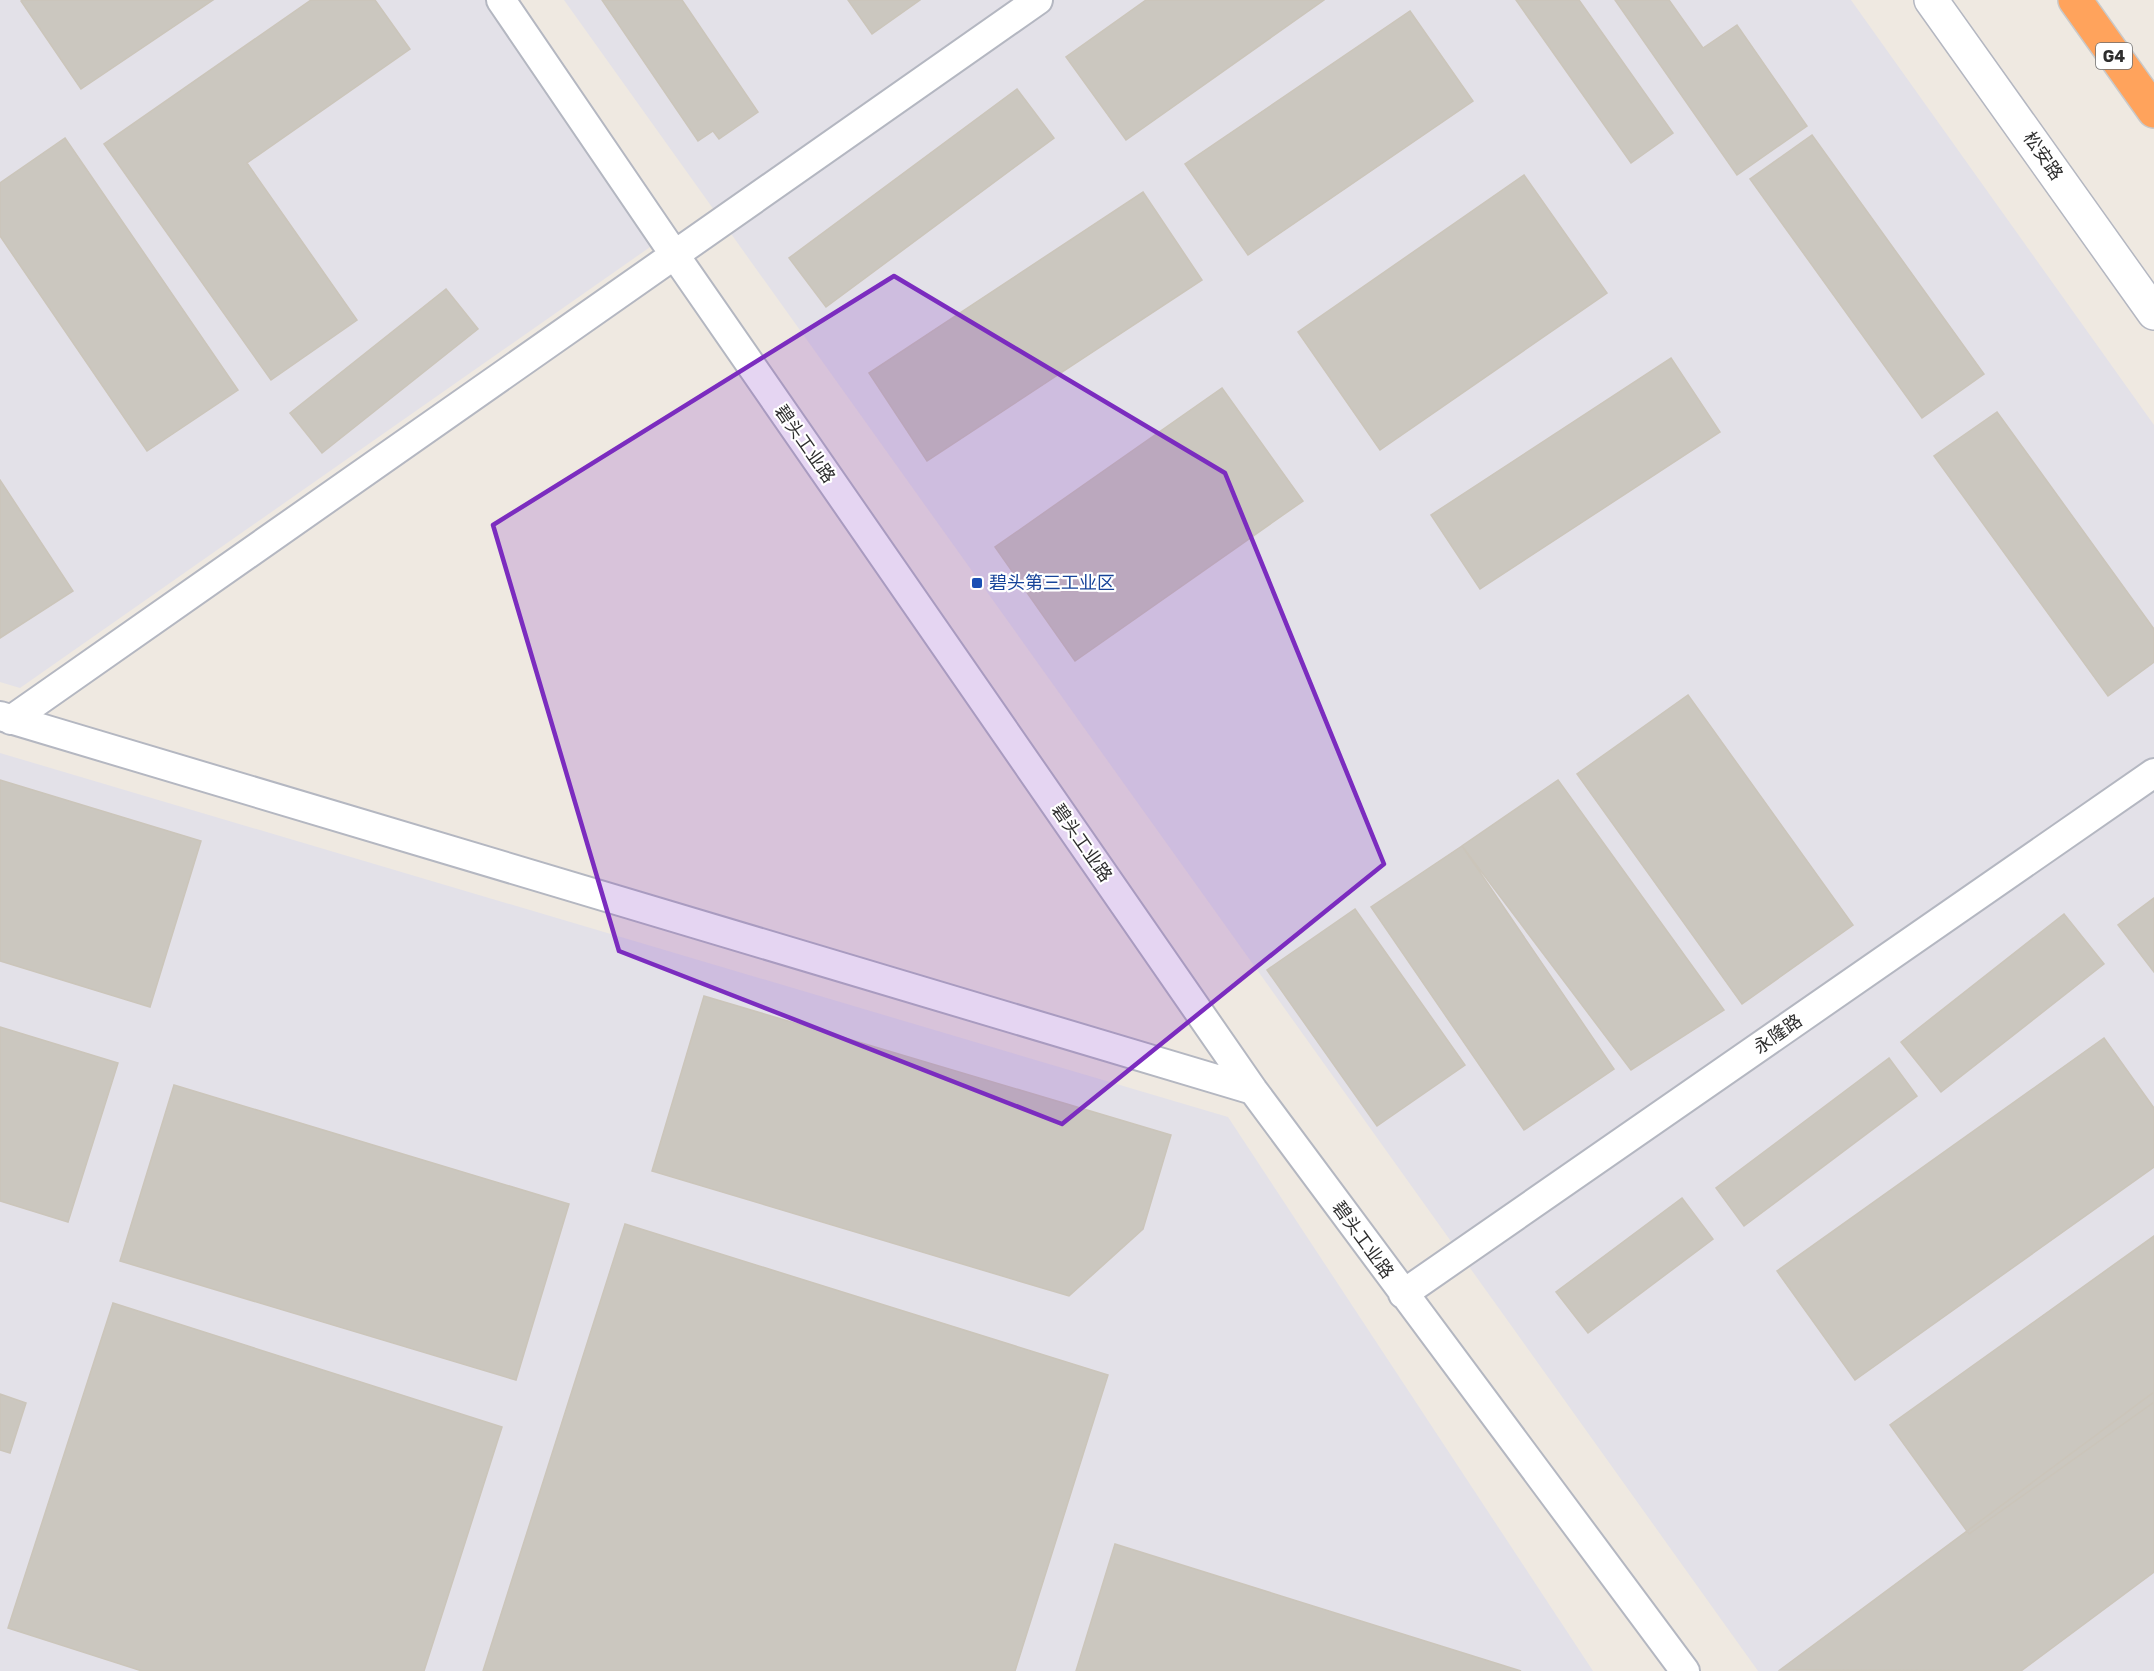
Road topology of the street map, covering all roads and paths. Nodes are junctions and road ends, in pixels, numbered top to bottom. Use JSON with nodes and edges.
{"nodes":[{"id":1,"x":501,"y":0,"type":"edge"},
{"id":2,"x":1038,"y":0,"type":"edge"},
{"id":3,"x":1931,"y":0,"type":"edge"},
{"id":4,"x":2075,"y":0,"type":"edge"},
{"id":5,"x":2154,"y":111,"type":"edge"},
{"id":6,"x":674,"y":254,"type":"junction"},
{"id":7,"x":2154,"y":313,"type":"edge"},
{"id":8,"x":6,"y":718,"type":"edge"},
{"id":9,"x":2154,"y":773,"type":"edge"},
{"id":10,"x":1253,"y":1090,"type":"junction"},
{"id":11,"x":1403,"y":1294,"type":"junction"},
{"id":12,"x":1685,"y":1671,"type":"edge"}],
"edges":[{"from":1,"to":6,"type":"street","name":"碧头工业路"},
{"from":2,"to":6,"type":"street"},
{"from":3,"to":7,"type":"main road","name":"松安路"},
{"from":4,"to":5,"type":"highway","number":"G4"},
{"from":6,"to":8,"type":"street"},
{"from":6,"to":10,"type":"street","name":"碧头工业路"},
{"from":8,"to":10,"type":"street"},
{"from":9,"to":11,"type":"street","name":"永隆路"},
{"from":10,"to":11,"type":"street","name":"碧头工业路"},
{"from":11,"to":12,"type":"street","name":"碧头工业路"}]}
